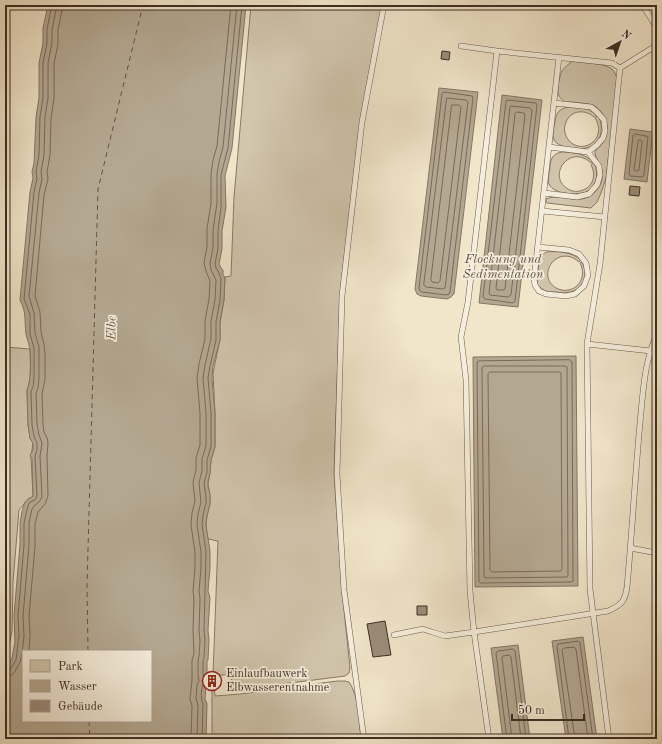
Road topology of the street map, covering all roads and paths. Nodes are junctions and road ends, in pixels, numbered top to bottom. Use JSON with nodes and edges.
{"nodes":[{"id":1,"x":384,"y":5,"type":"edge"},
{"id":2,"x":645,"y":9,"type":"dead end"},
{"id":3,"x":657,"y":28,"type":"edge"},
{"id":4,"x":657,"y":45,"type":"edge"},
{"id":5,"x":461,"y":46,"type":"dead end"},
{"id":6,"x":497,"y":51,"type":"junction"},
{"id":7,"x":559,"y":57,"type":"junction"},
{"id":8,"x":620,"y":68,"type":"junction"},
{"id":9,"x":554,"y":103,"type":"junction"},
{"id":10,"x":549,"y":147,"type":"junction"},
{"id":11,"x":588,"y":152,"type":"junction"},
{"id":12,"x":544,"y":193,"type":"junction"},
{"id":13,"x":542,"y":211,"type":"junction"},
{"id":14,"x":605,"y":217,"type":"junction"},
{"id":15,"x":538,"y":247,"type":"junction"},
{"id":16,"x":657,"y":334,"type":"edge"},
{"id":17,"x":587,"y":344,"type":"junction"},
{"id":18,"x":651,"y":351,"type":"junction"},
{"id":19,"x":630,"y":548,"type":"junction"},
{"id":20,"x":657,"y":554,"type":"edge"},
{"id":21,"x":592,"y":613,"type":"junction"},
{"id":22,"x":474,"y":632,"type":"junction"},
{"id":23,"x":394,"y":635,"type":"dead end"},
{"id":24,"x":364,"y":739,"type":"edge"},
{"id":25,"x":489,"y":739,"type":"edge"},
{"id":26,"x":609,"y":739,"type":"edge"}],
"edges":[{"from":1,"to":24,"type":"lane"},
{"from":2,"to":3,"type":"lane"},
{"from":4,"to":8,"type":"lane"},
{"from":5,"to":6,"type":"lane"},
{"from":6,"to":7,"type":"lane"},
{"from":6,"to":22,"type":"lane"},
{"from":7,"to":8,"type":"lane"},
{"from":7,"to":9,"type":"lane"},
{"from":8,"to":14,"type":"lane"},
{"from":9,"to":10,"type":"lane"},
{"from":9,"to":11,"type":"lane"},
{"from":10,"to":11,"type":"lane"},
{"from":10,"to":12,"type":"lane"},
{"from":11,"to":12,"type":"lane"},
{"from":12,"to":13,"type":"lane"},
{"from":13,"to":14,"type":"lane"},
{"from":13,"to":15,"type":"lane"},
{"from":14,"to":17,"type":"lane"},
{"from":15,"to":15,"type":"lane"},
{"from":16,"to":18,"type":"lane"},
{"from":17,"to":18,"type":"lane"},
{"from":17,"to":21,"type":"lane"},
{"from":18,"to":19,"type":"lane"},
{"from":19,"to":20,"type":"lane"},
{"from":19,"to":21,"type":"lane"},
{"from":21,"to":22,"type":"lane"},
{"from":21,"to":26,"type":"lane"},
{"from":22,"to":23,"type":"lane"},
{"from":22,"to":25,"type":"lane"}]}
